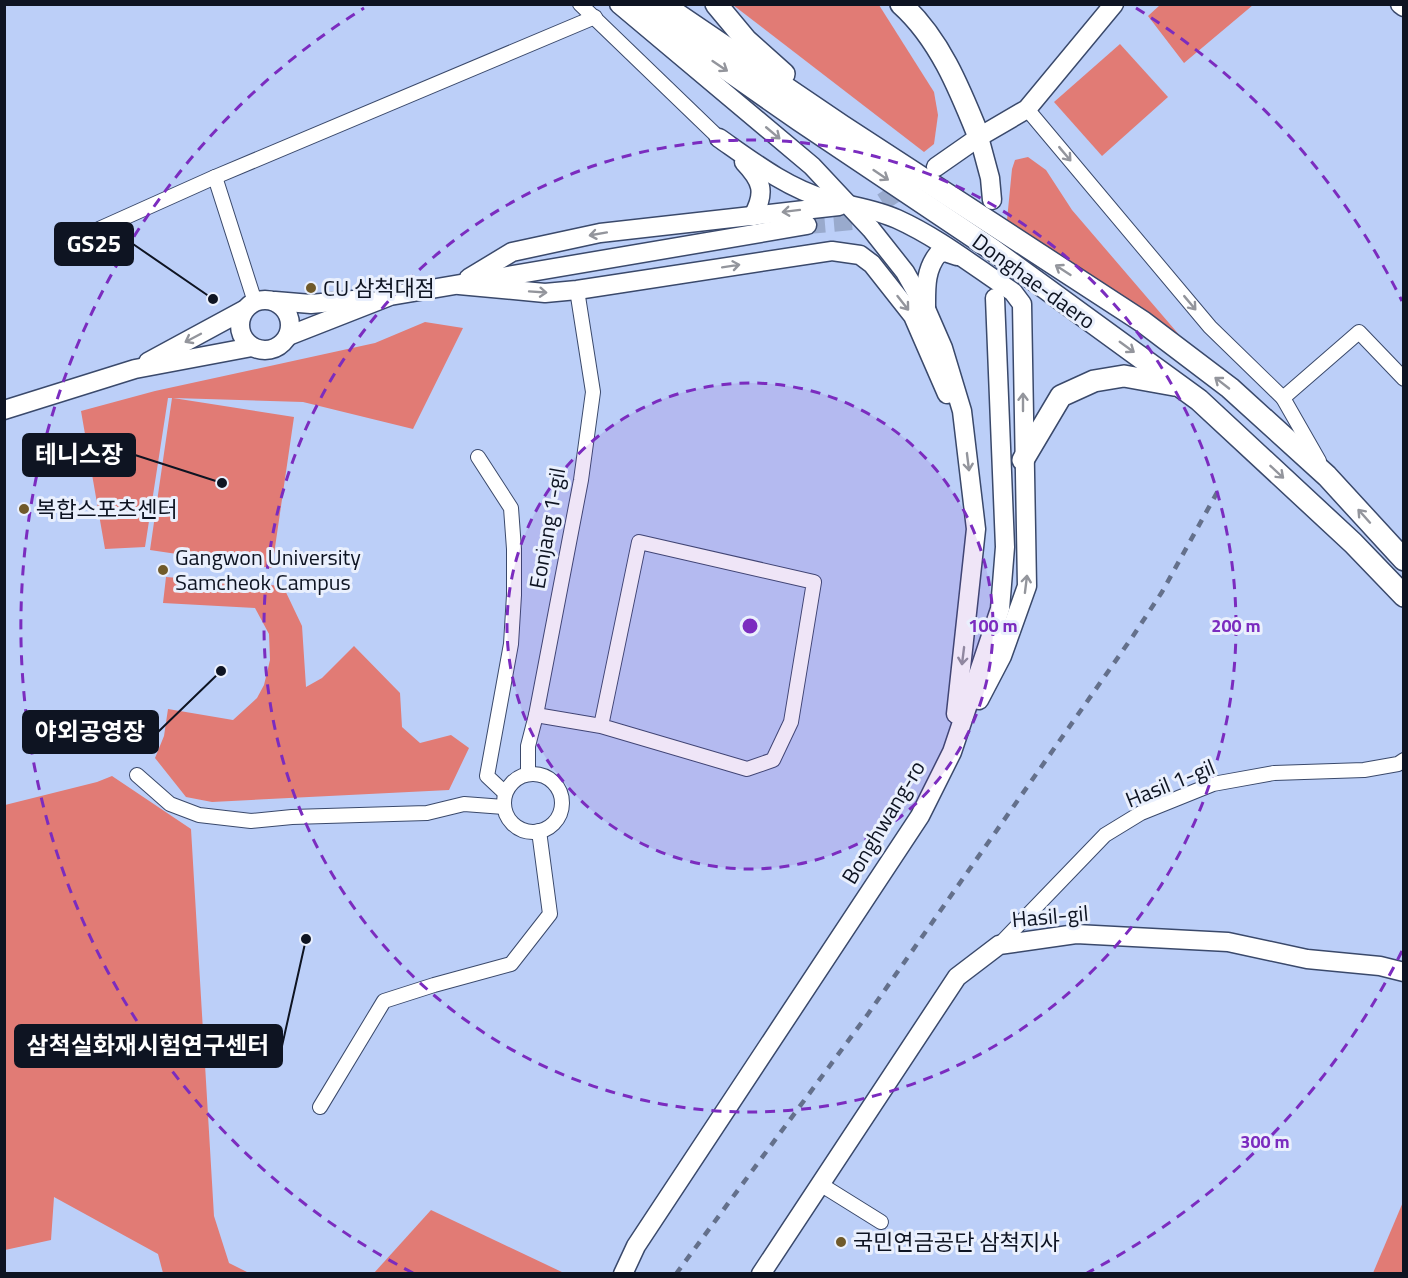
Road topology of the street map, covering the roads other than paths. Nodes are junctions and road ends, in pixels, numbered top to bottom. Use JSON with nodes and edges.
{"nodes":[{"id":1,"x":580,"y":4,"type":"edge"},
{"id":2,"x":619,"y":4,"type":"edge"},
{"id":3,"x":633,"y":4,"type":"edge"},
{"id":4,"x":662,"y":4,"type":"edge"},
{"id":5,"x":716,"y":4,"type":"edge"},
{"id":6,"x":901,"y":4,"type":"edge"},
{"id":7,"x":908,"y":4,"type":"edge"},
{"id":8,"x":1114,"y":4,"type":"edge"},
{"id":9,"x":595,"y":17,"type":"junction"},
{"id":10,"x":1027,"y":109,"type":"junction"},
{"id":11,"x":842,"y":126,"type":"junction"},
{"id":12,"x":979,"y":137,"type":"junction"},
{"id":13,"x":719,"y":138,"type":"junction"},
{"id":14,"x":936,"y":167,"type":"dead end"},
{"id":15,"x":215,"y":177,"type":"junction"},
{"id":16,"x":992,"y":200,"type":"dead end"},
{"id":17,"x":849,"y":205,"type":"junction"},
{"id":18,"x":753,"y":216,"type":"junction"},
{"id":19,"x":807,"y":225,"type":"tunnel mouth"},
{"id":20,"x":99,"y":229,"type":"dead end"},
{"id":21,"x":959,"y":256,"type":"junction"},
{"id":22,"x":459,"y":285,"type":"junction"},
{"id":23,"x":577,"y":290,"type":"junction"},
{"id":24,"x":390,"y":296,"type":"junction"},
{"id":25,"x":995,"y":298,"type":"dead end"},
{"id":26,"x":275,"y":301,"type":"junction"},
{"id":27,"x":250,"y":306,"type":"junction"},
{"id":28,"x":926,"y":309,"type":"junction"},
{"id":29,"x":288,"y":336,"type":"junction"},
{"id":30,"x":252,"y":347,"type":"junction"},
{"id":31,"x":135,"y":369,"type":"junction"},
{"id":32,"x":1404,"y":379,"type":"edge"},
{"id":33,"x":1181,"y":387,"type":"junction"},
{"id":34,"x":1283,"y":398,"type":"junction"},
{"id":35,"x":4,"y":410,"type":"edge"},
{"id":36,"x":965,"y":437,"type":"junction"},
{"id":37,"x":478,"y":457,"type":"dead end"},
{"id":38,"x":1023,"y":460,"type":"junction"},
{"id":39,"x":1327,"y":476,"type":"junction"},
{"id":40,"x":1404,"y":560,"type":"edge"},
{"id":41,"x":1404,"y":596,"type":"edge"},
{"id":42,"x":536,"y":715,"type":"junction"},
{"id":43,"x":601,"y":726,"type":"junction"},
{"id":44,"x":952,"y":752,"type":"junction"},
{"id":45,"x":1404,"y":760,"type":"edge"},
{"id":46,"x":528,"y":774,"type":"junction"},
{"id":47,"x":137,"y":775,"type":"dead end"},
{"id":48,"x":505,"y":792,"type":"junction"},
{"id":49,"x":504,"y":807,"type":"junction"},
{"id":50,"x":539,"y":831,"type":"junction"},
{"id":51,"x":999,"y":945,"type":"junction"},
{"id":52,"x":1404,"y":972,"type":"edge"},
{"id":53,"x":320,"y":1107,"type":"dead end"},
{"id":54,"x":820,"y":1184,"type":"junction"},
{"id":55,"x":881,"y":1222,"type":"dead end"},
{"id":56,"x":623,"y":1274,"type":"edge"},
{"id":57,"x":761,"y":1274,"type":"edge"}],
"edges":[{"from":1,"to":9,"type":"street"},
{"from":2,"to":17,"type":"street","one_way":true},
{"from":3,"to":33,"type":"main road","name":"Donghae-daero","one_way":true},
{"from":4,"to":11,"type":"main road","name":"Donghae-daero"},
{"from":5,"to":11,"type":"main road"},
{"from":6,"to":12,"type":"main road"},
{"from":7,"to":12,"type":"main road"},
{"from":8,"to":10,"type":"street"},
{"from":9,"to":13,"type":"street"},
{"from":9,"to":15,"type":"street"},
{"from":10,"to":12,"type":"street"},
{"from":10,"to":34,"type":"street","one_way":true},
{"from":39,"to":11,"type":"main road","name":"Donghae-daero","one_way":true},
{"from":12,"to":14,"type":"street"},
{"from":12,"to":16,"type":"street"},
{"from":13,"to":17,"type":"street"},
{"from":13,"to":18,"type":"street"},
{"from":15,"to":20,"type":"street"},
{"from":15,"to":27,"type":"street"},
{"from":17,"to":18,"type":"street","one_way":true},
{"from":17,"to":21,"type":"street"},
{"from":17,"to":28,"type":"street"},
{"from":18,"to":22,"type":"street","one_way":true},
{"from":19,"to":22,"type":"street"},
{"from":21,"to":28,"type":"street"},
{"from":38,"to":21,"type":"street","one_way":true},
{"from":22,"to":23,"type":"street","one_way":true},
{"from":22,"to":24,"type":"street"},
{"from":23,"to":36,"type":"street","one_way":true},
{"from":23,"to":42,"type":"street","name":"Eonjang 1-gil"},
{"from":24,"to":26,"type":"street"},
{"from":24,"to":29,"type":"street"},
{"from":25,"to":44,"type":"street","name":"Bonghwang-ro"},
{"from":26,"to":27,"type":"street"},
{"from":26,"to":29,"type":"street"},
{"from":27,"to":30,"type":"street"},
{"from":27,"to":31,"type":"street","one_way":true},
{"from":28,"to":36,"type":"street"},
{"from":29,"to":30,"type":"street"},
{"from":30,"to":31,"type":"street"},
{"from":31,"to":35,"type":"street"},
{"from":32,"to":34,"type":"street"},
{"from":33,"to":38,"type":"main road"},
{"from":33,"to":41,"type":"main road","name":"Donghae-daero","one_way":true},
{"from":34,"to":39,"type":"street"},
{"from":36,"to":44,"type":"street","one_way":true},
{"from":37,"to":48,"type":"street"},
{"from":44,"to":38,"type":"street","one_way":true},
{"from":40,"to":39,"type":"main road","name":"Donghae-daero","one_way":true},
{"from":42,"to":43,"type":"street"},
{"from":42,"to":46,"type":"street","name":"Eonjang 1-gil"},
{"from":43,"to":43,"type":"street"},
{"from":44,"to":56,"type":"street","name":"Bonghwang-ro"},
{"from":45,"to":51,"type":"street","name":"Hasil 1-gil"},
{"from":46,"to":48,"type":"street"},
{"from":46,"to":50,"type":"street"},
{"from":47,"to":49,"type":"street"},
{"from":48,"to":49,"type":"street"},
{"from":49,"to":50,"type":"street"},
{"from":50,"to":53,"type":"street"},
{"from":51,"to":52,"type":"street","name":"Hasil-gil"},
{"from":51,"to":54,"type":"street","name":"Hasil-gil"},
{"from":54,"to":55,"type":"street"},
{"from":54,"to":57,"type":"street","name":"Hasil-gil"}]}
